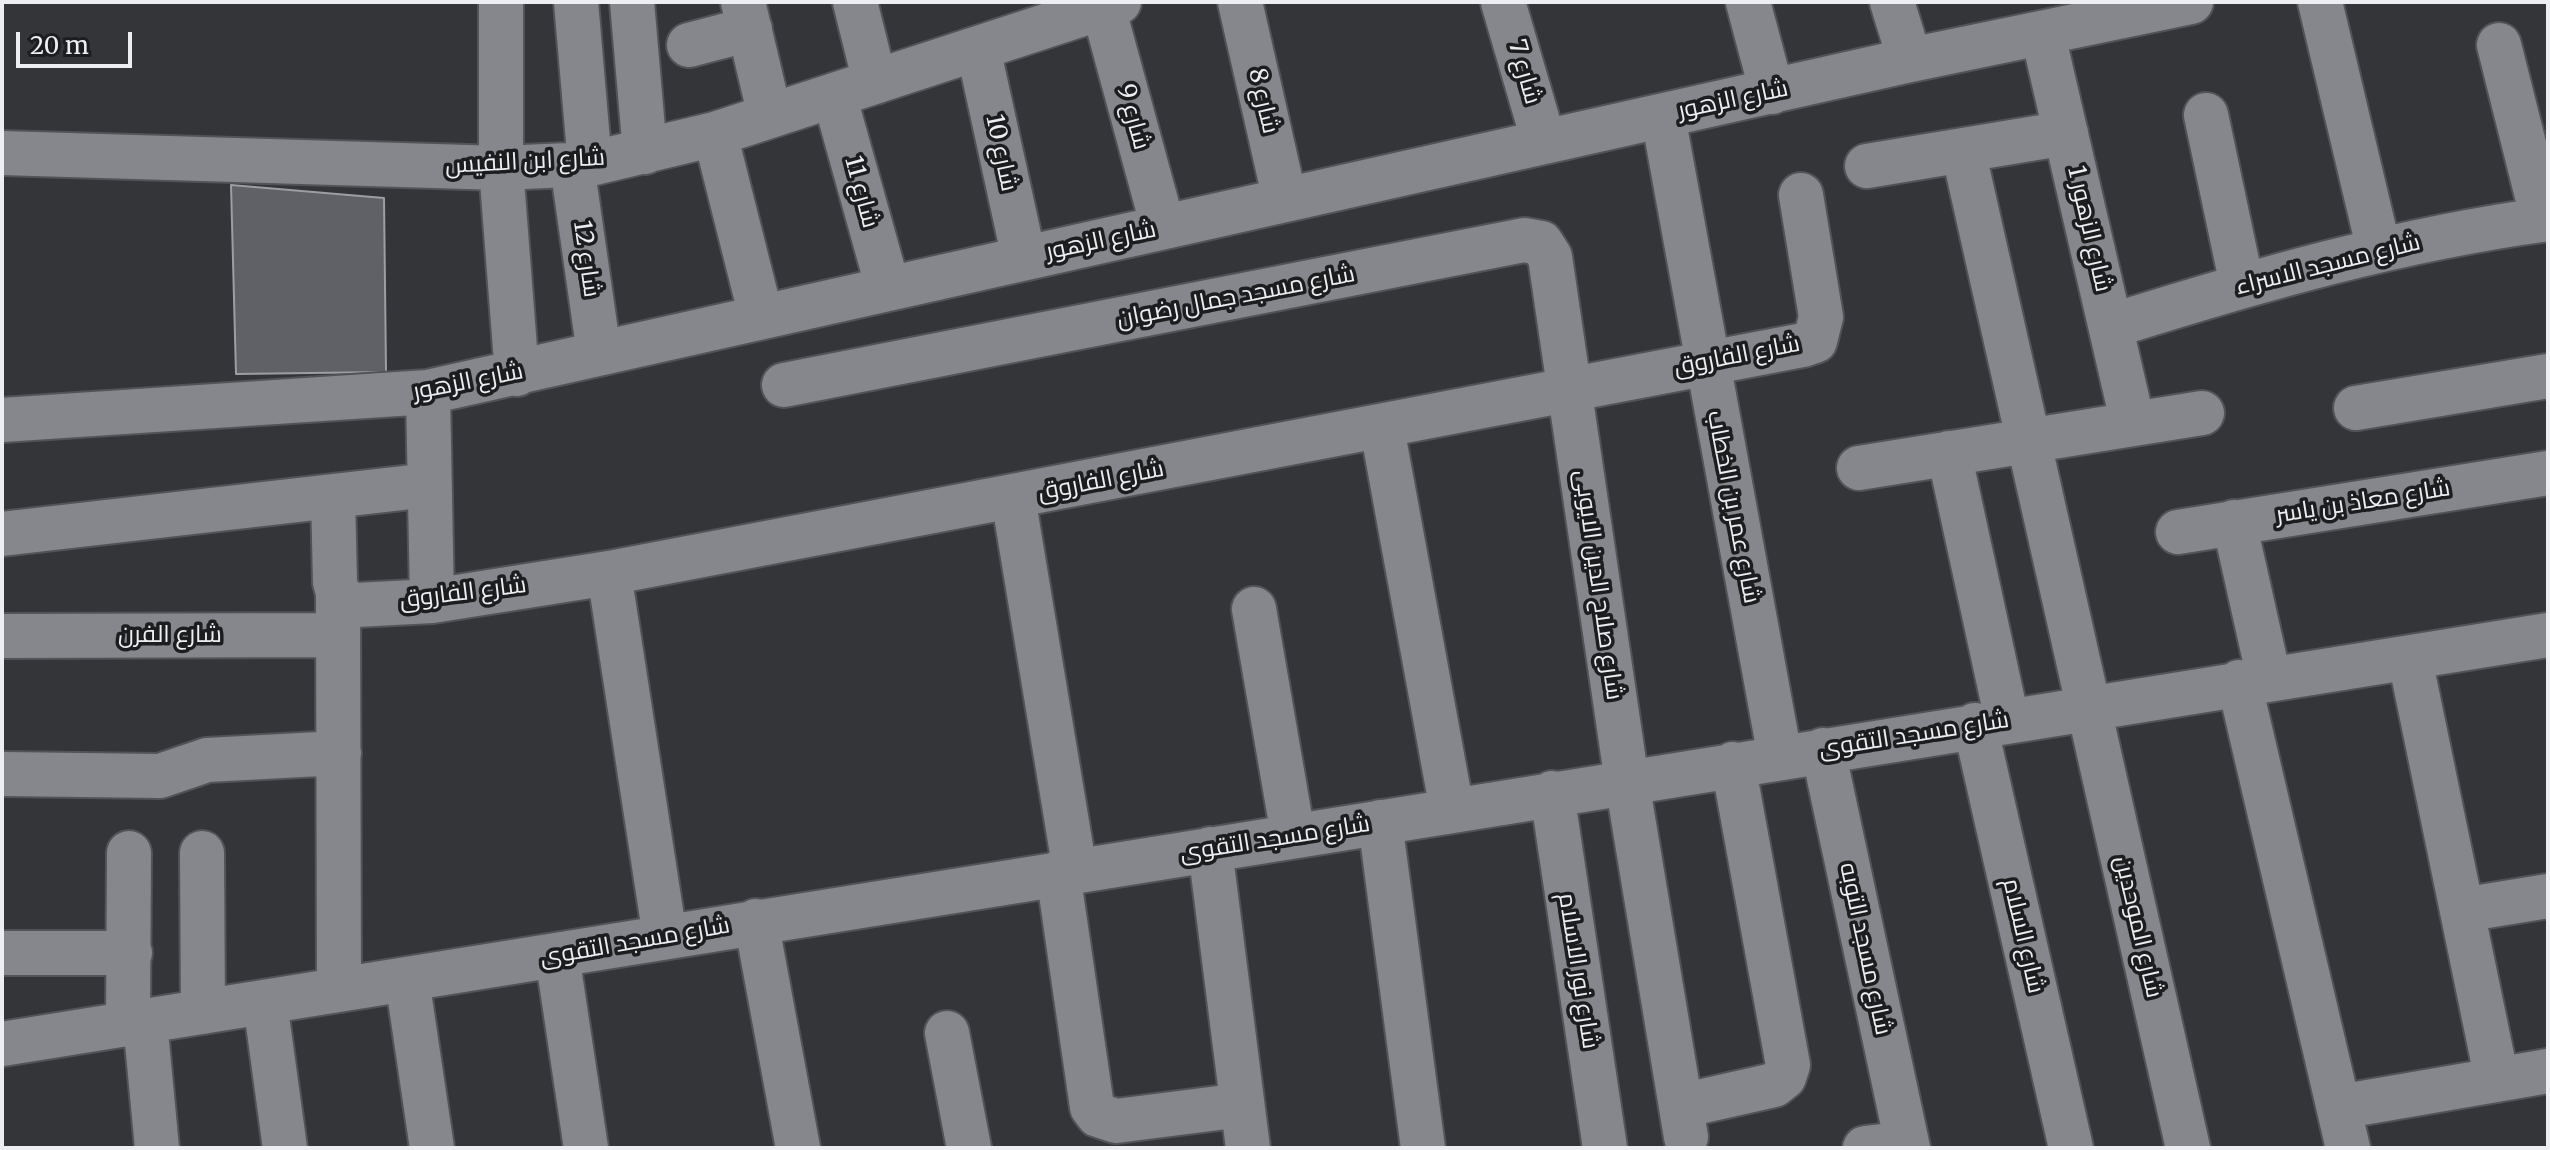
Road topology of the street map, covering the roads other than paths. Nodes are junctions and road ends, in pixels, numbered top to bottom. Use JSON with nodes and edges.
{"nodes":[{"id":1,"x":501,"y":2,"type":"edge"},
{"id":2,"x":576,"y":2,"type":"edge"},
{"id":3,"x":632,"y":2,"type":"edge"},
{"id":4,"x":855,"y":2,"type":"edge"},
{"id":5,"x":1240,"y":2,"type":"edge"},
{"id":6,"x":1503,"y":2,"type":"edge"},
{"id":7,"x":1748,"y":2,"type":"edge"},
{"id":8,"x":1892,"y":2,"type":"edge"},
{"id":9,"x":2191,"y":2,"type":"edge"},
{"id":10,"x":2320,"y":2,"type":"edge"},
{"id":11,"x":1111,"y":5,"type":"edge"},
{"id":12,"x":746,"y":16,"type":"edge"},
{"id":13,"x":2048,"y":23,"type":"edge"},
{"id":14,"x":689,"y":45,"type":"dead end"},
{"id":15,"x":2499,"y":45,"type":"dead end"},
{"id":16,"x":978,"y":48,"type":"junction"},
{"id":17,"x":1910,"y":60,"type":"junction"},
{"id":18,"x":854,"y":88,"type":"junction"},
{"id":19,"x":1772,"y":92,"type":"junction"},
{"id":20,"x":2206,"y":115,"type":"dead end"},
{"id":21,"x":770,"y":116,"type":"junction"},
{"id":22,"x":1663,"y":116,"type":"junction"},
{"id":23,"x":2066,"y":133,"type":"junction"},
{"id":24,"x":715,"y":134,"type":"junction"},
{"id":25,"x":1544,"y":142,"type":"junction"},
{"id":26,"x":1963,"y":150,"type":"junction"},
{"id":27,"x":645,"y":152,"type":"junction"},
{"id":28,"x":2,"y":153,"type":"edge"},
{"id":29,"x":581,"y":164,"type":"junction"},
{"id":30,"x":1867,"y":166,"type":"dead end"},
{"id":31,"x":501,"y":168,"type":"junction"},
{"id":32,"x":1801,"y":195,"type":"dead end"},
{"id":33,"x":1285,"y":200,"type":"junction"},
{"id":34,"x":2545,"y":220,"type":"edge"},
{"id":35,"x":1163,"y":227,"type":"junction"},
{"id":36,"x":2379,"y":250,"type":"junction"},
{"id":37,"x":1024,"y":258,"type":"junction"},
{"id":38,"x":2242,"y":285,"type":"junction"},
{"id":39,"x":888,"y":288,"type":"junction"},
{"id":40,"x":761,"y":316,"type":"junction"},
{"id":41,"x":2111,"y":326,"type":"junction"},
{"id":42,"x":599,"y":353,"type":"junction"},
{"id":43,"x":1706,"y":363,"type":"junction"},
{"id":44,"x":517,"y":374,"type":"junction"},
{"id":45,"x":2548,"y":376,"type":"edge"},
{"id":46,"x":784,"y":385,"type":"dead end"},
{"id":47,"x":1569,"y":387,"type":"junction"},
{"id":48,"x":428,"y":392,"type":"junction"},
{"id":49,"x":2356,"y":408,"type":"dead end"},
{"id":50,"x":2202,"y":413,"type":"dead end"},
{"id":51,"x":2,"y":420,"type":"edge"},
{"id":52,"x":2133,"y":424,"type":"junction"},
{"id":53,"x":1382,"y":428,"type":"junction"},
{"id":54,"x":2028,"y":441,"type":"junction"},
{"id":55,"x":1949,"y":453,"type":"junction"},
{"id":56,"x":1859,"y":468,"type":"dead end"},
{"id":57,"x":2548,"y":473,"type":"edge"},
{"id":58,"x":429,"y":485,"type":"junction"},
{"id":59,"x":333,"y":496,"type":"junction"},
{"id":60,"x":1013,"y":497,"type":"junction"},
{"id":61,"x":2234,"y":522,"type":"junction"},
{"id":62,"x":2178,"y":532,"type":"dead end"},
{"id":63,"x":2,"y":534,"type":"edge"},
{"id":64,"x":609,"y":573,"type":"junction"},
{"id":65,"x":432,"y":601,"type":"junction"},
{"id":66,"x":1254,"y":609,"type":"dead end"},
{"id":67,"x":338,"y":614,"type":"junction"},
{"id":68,"x":2548,"y":635,"type":"edge"},
{"id":69,"x":2,"y":636,"type":"edge"},
{"id":70,"x":2410,"y":659,"type":"junction"},
{"id":71,"x":2254,"y":680,"type":"junction"},
{"id":72,"x":2088,"y":707,"type":"junction"},
{"id":73,"x":1991,"y":723,"type":"junction"},
{"id":74,"x":1823,"y":750,"type":"junction"},
{"id":75,"x":339,"y":753,"type":"junction"},
{"id":76,"x":1780,"y":757,"type":"junction"},
{"id":77,"x":1733,"y":764,"type":"junction"},
{"id":78,"x":2,"y":774,"type":"edge"},
{"id":79,"x":1627,"y":782,"type":"junction"},
{"id":80,"x":1552,"y":793,"type":"junction"},
{"id":81,"x":1452,"y":810,"type":"junction"},
{"id":82,"x":1380,"y":822,"type":"junction"},
{"id":83,"x":1293,"y":835,"type":"junction"},
{"id":84,"x":1210,"y":849,"type":"junction"},
{"id":85,"x":129,"y":853,"type":"dead end"},
{"id":86,"x":202,"y":853,"type":"dead end"},
{"id":87,"x":1067,"y":872,"type":"junction"},
{"id":88,"x":2548,"y":896,"type":"edge"},
{"id":89,"x":2462,"y":910,"type":"junction"},
{"id":90,"x":756,"y":921,"type":"junction"},
{"id":91,"x":665,"y":937,"type":"junction"},
{"id":92,"x":2,"y":953,"type":"edge"},
{"id":93,"x":130,"y":953,"type":"junction"},
{"id":94,"x":557,"y":955,"type":"junction"},
{"id":95,"x":407,"y":979,"type":"junction"},
{"id":96,"x":339,"y":990,"type":"junction"},
{"id":97,"x":265,"y":1002,"type":"junction"},
{"id":98,"x":203,"y":1012,"type":"junction"},
{"id":99,"x":137,"y":1023,"type":"junction"},
{"id":100,"x":947,"y":1033,"type":"dead end"},
{"id":101,"x":2,"y":1044,"type":"edge"},
{"id":102,"x":2548,"y":1071,"type":"edge"},
{"id":103,"x":2497,"y":1080,"type":"junction"},
{"id":104,"x":1242,"y":1105,"type":"junction"},
{"id":105,"x":2344,"y":1127,"type":"edge"},
{"id":106,"x":1893,"y":1146,"type":"edge"},
{"id":107,"x":157,"y":1148,"type":"edge"},
{"id":108,"x":285,"y":1148,"type":"edge"},
{"id":109,"x":432,"y":1148,"type":"edge"},
{"id":110,"x":586,"y":1148,"type":"edge"},
{"id":111,"x":798,"y":1148,"type":"edge"},
{"id":112,"x":969,"y":1148,"type":"edge"},
{"id":113,"x":1248,"y":1148,"type":"edge"},
{"id":114,"x":1423,"y":1148,"type":"edge"},
{"id":115,"x":1605,"y":1148,"type":"edge"},
{"id":116,"x":2071,"y":1148,"type":"edge"},
{"id":117,"x":2188,"y":1148,"type":"edge"}],
"edges":[{"from":1,"to":31,"type":"street"},
{"from":2,"to":29,"type":"street","name":"شارع 12"},
{"from":3,"to":27,"type":"street"},
{"from":4,"to":18,"type":"street","name":"شارع 11"},
{"from":5,"to":33,"type":"street","name":"شارع 8"},
{"from":6,"to":25,"type":"street","name":"شارع 7"},
{"from":7,"to":19,"type":"street"},
{"from":8,"to":17,"type":"street"},
{"from":9,"to":13,"type":"street","name":"شارع الزهور"},
{"from":10,"to":36,"type":"street"},
{"from":11,"to":16,"type":"street","name":"شارع ابن النفيس"},
{"from":11,"to":35,"type":"street","name":"شارع 9"},
{"from":12,"to":14,"type":"street"},
{"from":12,"to":21,"type":"street"},
{"from":13,"to":17,"type":"street","name":"شارع الزهور"},
{"from":13,"to":23,"type":"street","name":"شارع الزهور 1"},
{"from":15,"to":34,"type":"street"},
{"from":16,"to":18,"type":"street","name":"شارع ابن النفيس"},
{"from":16,"to":37,"type":"street","name":"شارع 10"},
{"from":17,"to":19,"type":"street","name":"شارع الزهور"},
{"from":18,"to":21,"type":"street","name":"شارع ابن النفيس"},
{"from":18,"to":39,"type":"street","name":"شارع 11"},
{"from":19,"to":22,"type":"street","name":"شارع الزهور"},
{"from":20,"to":38,"type":"street"},
{"from":21,"to":24,"type":"street","name":"شارع ابن النفيس"},
{"from":22,"to":25,"type":"street","name":"شارع الزهور"},
{"from":22,"to":43,"type":"street","name":"شارع عمر بن الخطاب"},
{"from":23,"to":26,"type":"street"},
{"from":23,"to":41,"type":"street","name":"شارع الزهور 1"},
{"from":24,"to":27,"type":"street","name":"شارع ابن النفيس"},
{"from":24,"to":40,"type":"street"},
{"from":25,"to":33,"type":"street","name":"شارع الزهور"},
{"from":26,"to":30,"type":"street"},
{"from":26,"to":54,"type":"street","name":"شارع الموحدين"},
{"from":27,"to":29,"type":"street","name":"شارع ابن النفيس"},
{"from":28,"to":31,"type":"street","name":"شارع ابن النفيس"},
{"from":29,"to":31,"type":"street","name":"شارع ابن النفيس"},
{"from":29,"to":42,"type":"street","name":"شارع 12"},
{"from":31,"to":44,"type":"street"},
{"from":32,"to":43,"type":"street","name":"شارع الفاروق"},
{"from":33,"to":35,"type":"street","name":"شارع الزهور"},
{"from":34,"to":36,"type":"street","name":"شارع مسجد الاسراء"},
{"from":35,"to":37,"type":"street","name":"شارع الزهور"},
{"from":36,"to":38,"type":"street","name":"شارع مسجد الاسراء"},
{"from":37,"to":39,"type":"street","name":"شارع الزهور"},
{"from":38,"to":41,"type":"street","name":"شارع مسجد الاسراء"},
{"from":39,"to":40,"type":"street","name":"شارع الزهور"},
{"from":40,"to":42,"type":"street","name":"شارع الزهور"},
{"from":41,"to":52,"type":"street","name":"شارع الزهور 1"},
{"from":42,"to":44,"type":"street","name":"شارع الزهور"},
{"from":43,"to":47,"type":"street","name":"شارع الفاروق"},
{"from":43,"to":76,"type":"street","name":"شارع عمر بن الخطاب"},
{"from":44,"to":48,"type":"street","name":"شارع الزهور"},
{"from":45,"to":49,"type":"street"},
{"from":46,"to":47,"type":"street","name":"شارع مسجد جمال رضوان"},
{"from":47,"to":53,"type":"street","name":"شارع الفاروق"},
{"from":47,"to":79,"type":"street","name":"شارع صلاح الدين الايوبى"},
{"from":48,"to":51,"type":"street","name":"شارع الزهور"},
{"from":48,"to":58,"type":"street"},
{"from":50,"to":52,"type":"street"},
{"from":52,"to":54,"type":"street"},
{"from":53,"to":60,"type":"street","name":"شارع الفاروق"},
{"from":53,"to":81,"type":"street"},
{"from":54,"to":55,"type":"street"},
{"from":54,"to":72,"type":"street","name":"شارع الموحدين"},
{"from":55,"to":56,"type":"street"},
{"from":55,"to":73,"type":"street","name":"شارع السلام"},
{"from":57,"to":61,"type":"street","name":"شارع معاذ بن ياسر"},
{"from":58,"to":59,"type":"street"},
{"from":58,"to":65,"type":"street"},
{"from":59,"to":63,"type":"street"},
{"from":59,"to":67,"type":"street"},
{"from":60,"to":64,"type":"street","name":"شارع الفاروق"},
{"from":60,"to":87,"type":"street"},
{"from":61,"to":62,"type":"street","name":"شارع معاذ بن ياسر"},
{"from":61,"to":71,"type":"street"},
{"from":64,"to":65,"type":"street","name":"شارع الفاروق"},
{"from":64,"to":91,"type":"street"},
{"from":65,"to":67,"type":"street","name":"شارع الفاروق"},
{"from":66,"to":83,"type":"street"},
{"from":67,"to":69,"type":"street","name":"شارع الفرن"},
{"from":67,"to":75,"type":"street"},
{"from":68,"to":70,"type":"street","name":"شارع مسجد التقوى"},
{"from":70,"to":71,"type":"street","name":"شارع مسجد التقوى"},
{"from":70,"to":89,"type":"street"},
{"from":71,"to":72,"type":"street","name":"شارع مسجد التقوى"},
{"from":71,"to":105,"type":"street"},
{"from":72,"to":73,"type":"street","name":"شارع مسجد التقوى"},
{"from":72,"to":117,"type":"street","name":"شارع الموحدين"},
{"from":73,"to":74,"type":"street","name":"شارع مسجد التقوى"},
{"from":73,"to":116,"type":"street","name":"شارع السلام"},
{"from":74,"to":76,"type":"street","name":"شارع مسجد التقوى"},
{"from":74,"to":106,"type":"street","name":"شارع مسجد التوبه"},
{"from":75,"to":78,"type":"street"},
{"from":75,"to":96,"type":"street"},
{"from":76,"to":77,"type":"street","name":"شارع مسجد التقوى"},
{"from":77,"to":79,"type":"street","name":"شارع مسجد التقوى"},
{"from":77,"to":79,"type":"street","name":"شارع صلاح الدين الايوبى"},
{"from":79,"to":80,"type":"street","name":"شارع مسجد التقوى"},
{"from":80,"to":81,"type":"street","name":"شارع مسجد التقوى"},
{"from":80,"to":115,"type":"street","name":"شارع نور الاسلام"},
{"from":81,"to":82,"type":"street","name":"شارع مسجد التقوى"},
{"from":82,"to":83,"type":"street","name":"شارع مسجد التقوى"},
{"from":82,"to":114,"type":"street"},
{"from":83,"to":84,"type":"street","name":"شارع مسجد التقوى"},
{"from":84,"to":87,"type":"street","name":"شارع مسجد التقوى"},
{"from":84,"to":104,"type":"street"},
{"from":85,"to":93,"type":"street"},
{"from":86,"to":98,"type":"street"},
{"from":87,"to":90,"type":"street","name":"شارع مسجد التقوى"},
{"from":87,"to":104,"type":"street"},
{"from":88,"to":89,"type":"street"},
{"from":89,"to":103,"type":"street"},
{"from":90,"to":91,"type":"street","name":"شارع مسجد التقوى"},
{"from":90,"to":111,"type":"street"},
{"from":91,"to":94,"type":"street","name":"شارع مسجد التقوى"},
{"from":92,"to":93,"type":"street"},
{"from":93,"to":99,"type":"street"},
{"from":94,"to":95,"type":"street","name":"شارع مسجد التقوى"},
{"from":94,"to":110,"type":"street"},
{"from":95,"to":96,"type":"street","name":"شارع مسجد التقوى"},
{"from":95,"to":109,"type":"street"},
{"from":96,"to":97,"type":"street","name":"شارع مسجد التقوى"},
{"from":97,"to":98,"type":"street","name":"شارع مسجد التقوى"},
{"from":97,"to":108,"type":"street"},
{"from":98,"to":99,"type":"street","name":"شارع مسجد التقوى"},
{"from":99,"to":101,"type":"street","name":"شارع مسجد التقوى"},
{"from":99,"to":107,"type":"street"},
{"from":100,"to":112,"type":"street"},
{"from":102,"to":103,"type":"street"},
{"from":103,"to":105,"type":"street"},
{"from":104,"to":113,"type":"street"}]}
